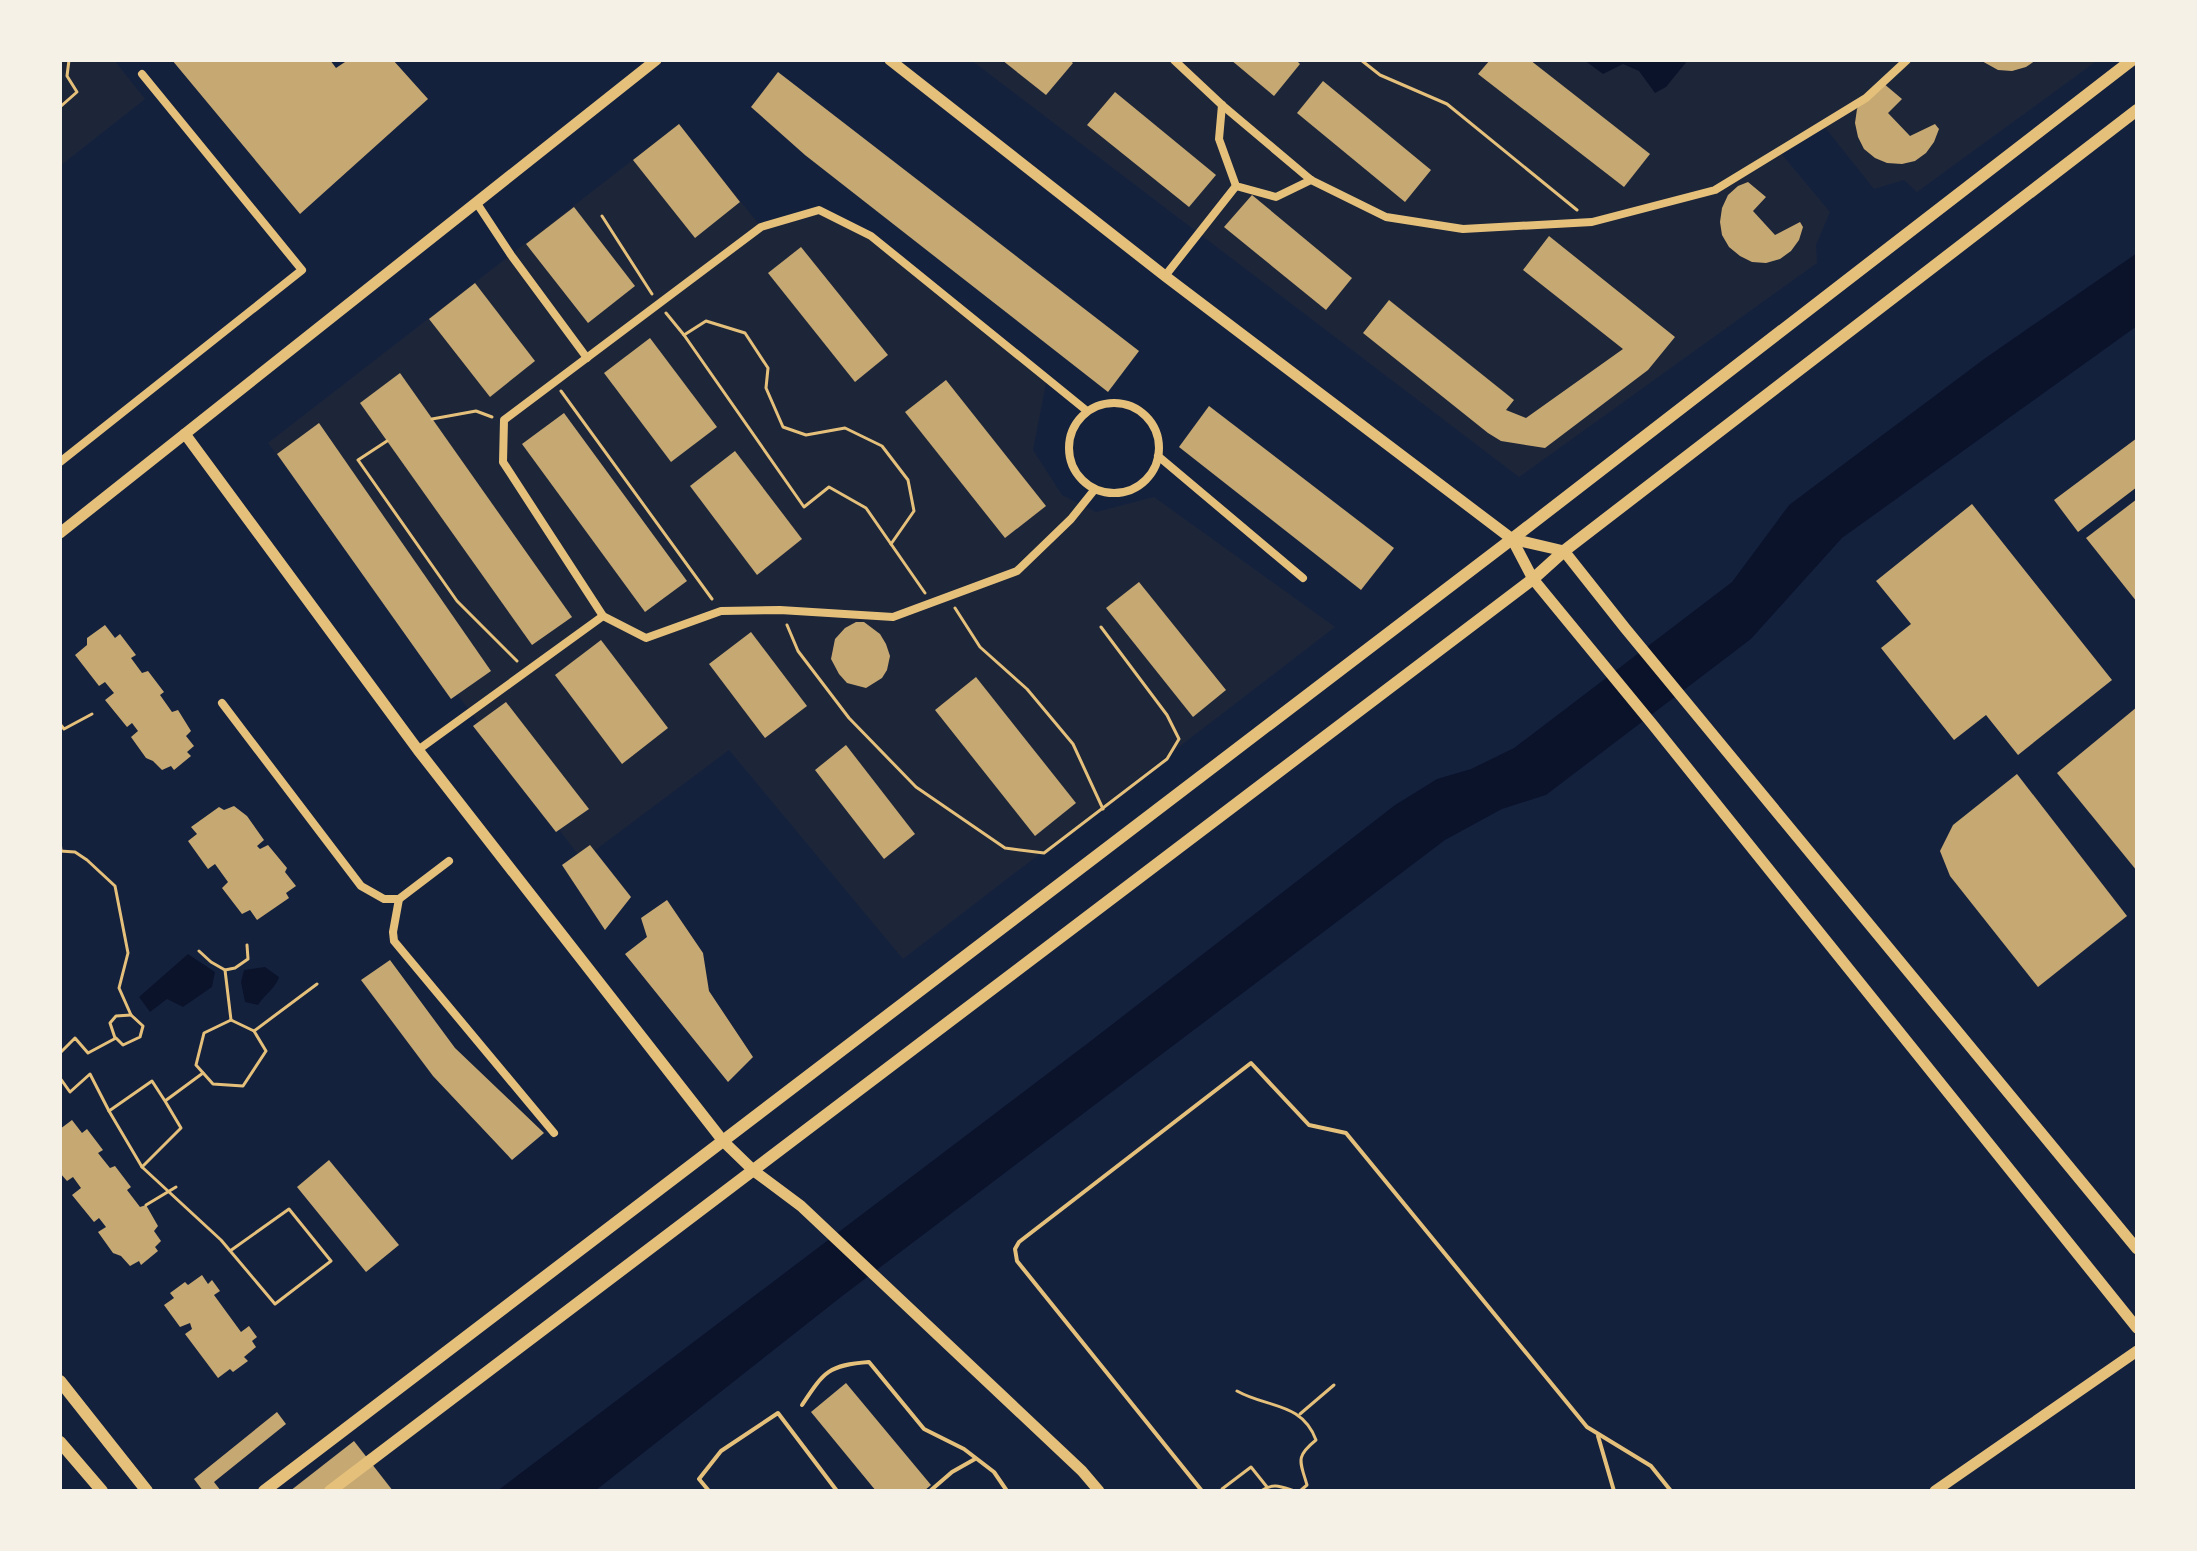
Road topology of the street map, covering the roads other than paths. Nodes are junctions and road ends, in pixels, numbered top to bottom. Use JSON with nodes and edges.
{"nodes":[{"id":1,"x":656,"y":60,"type":"edge"},
{"id":2,"x":890,"y":60,"type":"edge"},
{"id":3,"x":1174,"y":60,"type":"edge"},
{"id":4,"x":1907,"y":60,"type":"edge"},
{"id":5,"x":2132,"y":60,"type":"edge"},
{"id":6,"x":142,"y":74,"type":"dead end"},
{"id":7,"x":1222,"y":105,"type":"junction"},
{"id":8,"x":2137,"y":110,"type":"edge"},
{"id":9,"x":1311,"y":180,"type":"junction"},
{"id":10,"x":1236,"y":186,"type":"junction"},
{"id":11,"x":476,"y":202,"type":"junction"},
{"id":12,"x":1165,"y":276,"type":"junction"},
{"id":13,"x":587,"y":358,"type":"junction"},
{"id":14,"x":1087,"y":411,"type":"junction"},
{"id":15,"x":185,"y":434,"type":"junction"},
{"id":16,"x":1158,"y":456,"type":"junction"},
{"id":17,"x":60,"y":462,"type":"edge"},
{"id":18,"x":1095,"y":489,"type":"junction"},
{"id":19,"x":60,"y":533,"type":"edge"},
{"id":20,"x":1512,"y":539,"type":"junction"},
{"id":21,"x":1564,"y":551,"type":"junction"},
{"id":22,"x":1303,"y":578,"type":"dead end"},
{"id":23,"x":1533,"y":579,"type":"junction"},
{"id":24,"x":603,"y":616,"type":"junction"},
{"id":25,"x":222,"y":703,"type":"dead end"},
{"id":26,"x":418,"y":750,"type":"junction"},
{"id":27,"x":449,"y":861,"type":"dead end"},
{"id":28,"x":399,"y":899,"type":"junction"},
{"id":29,"x":554,"y":1133,"type":"dead end"},
{"id":30,"x":723,"y":1141,"type":"junction"},
{"id":31,"x":754,"y":1171,"type":"junction"},
{"id":32,"x":2137,"y":1249,"type":"edge"},
{"id":33,"x":2137,"y":1328,"type":"edge"},
{"id":34,"x":2137,"y":1351,"type":"edge"},
{"id":35,"x":60,"y":1381,"type":"edge"},
{"id":36,"x":802,"y":1405,"type":"dead end"},
{"id":37,"x":1598,"y":1434,"type":"junction"},
{"id":38,"x":60,"y":1442,"type":"edge"},
{"id":39,"x":975,"y":1459,"type":"junction"},
{"id":40,"x":102,"y":1491,"type":"edge"},
{"id":41,"x":147,"y":1491,"type":"edge"},
{"id":42,"x":264,"y":1491,"type":"edge"},
{"id":43,"x":330,"y":1491,"type":"edge"},
{"id":44,"x":709,"y":1491,"type":"edge"},
{"id":45,"x":837,"y":1491,"type":"edge"},
{"id":46,"x":930,"y":1491,"type":"edge"},
{"id":47,"x":1007,"y":1491,"type":"edge"},
{"id":48,"x":1099,"y":1491,"type":"edge"},
{"id":49,"x":1202,"y":1491,"type":"edge"},
{"id":50,"x":1614,"y":1491,"type":"edge"},
{"id":51,"x":1671,"y":1491,"type":"edge"},
{"id":52,"x":1935,"y":1491,"type":"edge"}],
"edges":[{"from":1,"to":11,"type":"street"},
{"from":2,"to":12,"type":"street"},
{"from":3,"to":7,"type":"street"},
{"from":4,"to":9,"type":"street"},
{"from":5,"to":20,"type":"main road"},
{"from":6,"to":17,"type":"street"},
{"from":7,"to":9,"type":"street"},
{"from":7,"to":10,"type":"street"},
{"from":8,"to":21,"type":"main road"},
{"from":9,"to":10,"type":"street"},
{"from":10,"to":12,"type":"street"},
{"from":11,"to":13,"type":"street"},
{"from":11,"to":15,"type":"street"},
{"from":12,"to":20,"type":"street"},
{"from":13,"to":14,"type":"street"},
{"from":13,"to":24,"type":"street"},
{"from":14,"to":16,"type":"street"},
{"from":14,"to":18,"type":"street"},
{"from":15,"to":19,"type":"street"},
{"from":15,"to":26,"type":"street"},
{"from":16,"to":18,"type":"street"},
{"from":16,"to":22,"type":"street"},
{"from":18,"to":24,"type":"street"},
{"from":20,"to":21,"type":"street"},
{"from":20,"to":23,"type":"street"},
{"from":20,"to":30,"type":"main road"},
{"from":21,"to":23,"type":"main road"},
{"from":21,"to":32,"type":"street"},
{"from":23,"to":31,"type":"main road"},
{"from":23,"to":33,"type":"street"},
{"from":24,"to":26,"type":"street"},
{"from":25,"to":28,"type":"street"},
{"from":26,"to":30,"type":"street"},
{"from":27,"to":28,"type":"street"},
{"from":28,"to":29,"type":"street"},
{"from":30,"to":31,"type":"street"},
{"from":30,"to":42,"type":"main road"},
{"from":31,"to":43,"type":"main road"},
{"from":31,"to":48,"type":"street"},
{"from":34,"to":52,"type":"street"},
{"from":35,"to":41,"type":"main road"},
{"from":36,"to":39,"type":"lane"},
{"from":37,"to":49,"type":"lane"},
{"from":37,"to":50,"type":"lane"},
{"from":37,"to":51,"type":"lane"},
{"from":38,"to":40,"type":"main road"},
{"from":39,"to":46,"type":"lane"},
{"from":39,"to":47,"type":"lane"},
{"from":44,"to":45,"type":"lane"}]}
